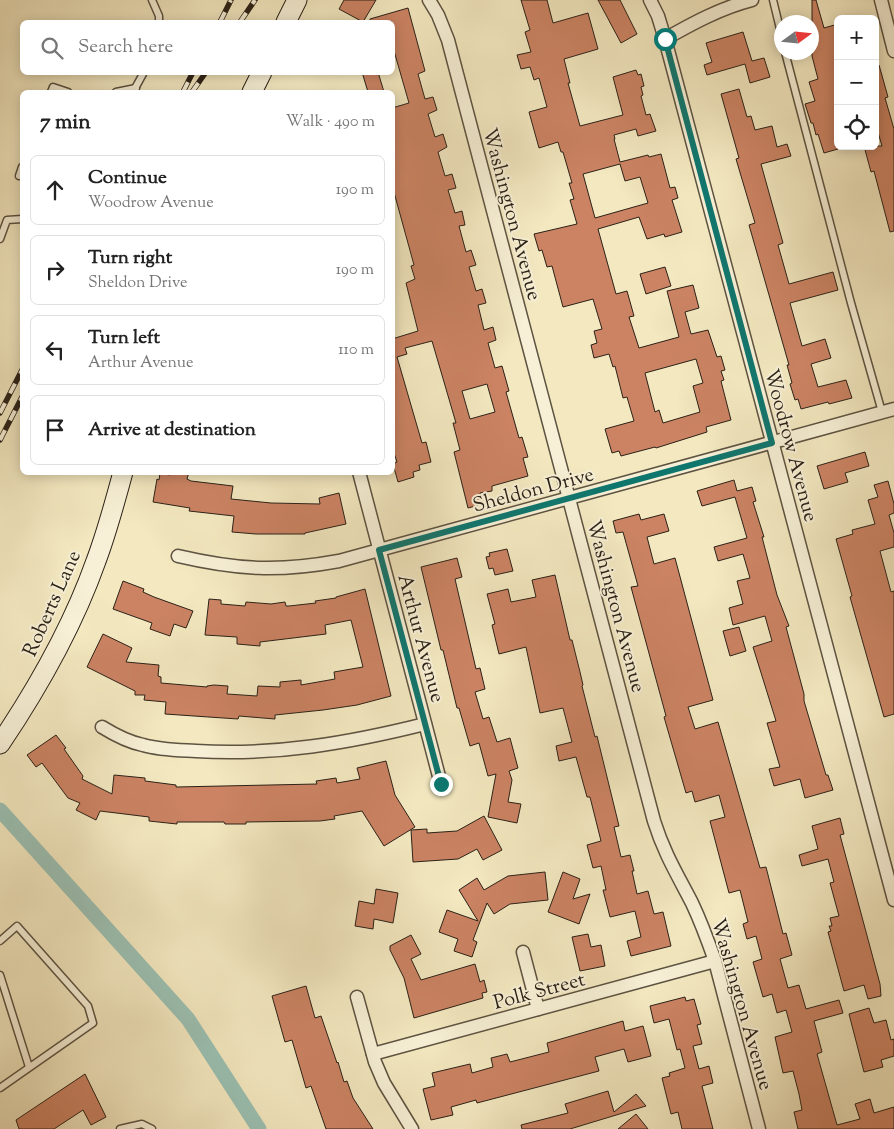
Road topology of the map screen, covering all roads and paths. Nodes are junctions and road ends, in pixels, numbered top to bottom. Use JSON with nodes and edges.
{"nodes":[{"id":1,"x":152,"y":0,"type":"edge"},
{"id":2,"x":296,"y":0,"type":"edge"},
{"id":3,"x":429,"y":0,"type":"edge"},
{"id":4,"x":650,"y":0,"type":"edge"},
{"id":5,"x":752,"y":0,"type":"edge"},
{"id":6,"x":774,"y":0,"type":"edge"},
{"id":7,"x":881,"y":0,"type":"edge"},
{"id":8,"x":777,"y":15,"type":"edge"},
{"id":9,"x":159,"y":20,"type":"edge"},
{"id":10,"x":287,"y":20,"type":"edge"},
{"id":11,"x":665,"y":39,"type":"junction"},
{"id":12,"x":894,"y":51,"type":"edge"},
{"id":13,"x":787,"y":60,"type":"edge"},
{"id":14,"x":142,"y":75,"type":"edge"},
{"id":15,"x":260,"y":75,"type":"edge"},
{"id":16,"x":52,"y":90,"type":"edge"},
{"id":17,"x":63,"y":90,"type":"edge"},
{"id":18,"x":134,"y":90,"type":"edge"},
{"id":19,"x":253,"y":90,"type":"edge"},
{"id":20,"x":20,"y":173,"type":"edge"},
{"id":21,"x":19,"y":176,"type":"dead end"},
{"id":22,"x":20,"y":219,"type":"edge"},
{"id":23,"x":0,"y":239,"type":"edge"},
{"id":24,"x":888,"y":411,"type":"edge"},
{"id":25,"x":772,"y":443,"type":"junction"},
{"id":26,"x":122,"y":475,"type":"edge"},
{"id":27,"x":360,"y":475,"type":"edge"},
{"id":28,"x":569,"y":498,"type":"junction"},
{"id":29,"x":379,"y":550,"type":"junction"},
{"id":30,"x":178,"y":556,"type":"dead end"},
{"id":31,"x":425,"y":724,"type":"junction"},
{"id":32,"x":102,"y":727,"type":"dead end"},
{"id":33,"x":0,"y":744,"type":"edge"},
{"id":34,"x":441,"y":784,"type":"dead end"},
{"id":35,"x":894,"y":900,"type":"edge"},
{"id":36,"x":0,"y":941,"type":"edge"},
{"id":37,"x":523,"y":952,"type":"dead end"},
{"id":38,"x":715,"y":961,"type":"junction"},
{"id":39,"x":0,"y":975,"type":"edge"},
{"id":40,"x":357,"y":997,"type":"dead end"},
{"id":41,"x":538,"y":1009,"type":"junction"},
{"id":42,"x":372,"y":1054,"type":"junction"},
{"id":43,"x":29,"y":1067,"type":"junction"},
{"id":44,"x":0,"y":1088,"type":"edge"},
{"id":45,"x":120,"y":1129,"type":"edge"},
{"id":46,"x":152,"y":1129,"type":"edge"},
{"id":47,"x":412,"y":1129,"type":"edge"},
{"id":48,"x":759,"y":1129,"type":"edge"}],
"edges":[{"from":1,"to":9,"type":"lane"},
{"from":2,"to":10,"type":"street"},
{"from":3,"to":28,"type":"street","name":"Washington Avenue"},
{"from":4,"to":11,"type":"street","name":"Woodrow Avenue"},
{"from":5,"to":11,"type":"street"},
{"from":6,"to":8,"type":"lane"},
{"from":7,"to":12,"type":"street"},
{"from":11,"to":25,"type":"street","name":"Woodrow Avenue"},
{"from":13,"to":24,"type":"lane"},
{"from":14,"to":18,"type":"lane"},
{"from":15,"to":19,"type":"street"},
{"from":16,"to":17,"type":"lane"},
{"from":20,"to":21,"type":"lane"},
{"from":22,"to":23,"type":"lane"},
{"from":24,"to":25,"type":"street","name":"Sheldon Drive"},
{"from":25,"to":28,"type":"street","name":"Sheldon Drive"},
{"from":25,"to":35,"type":"street","name":"Woodrow Avenue"},
{"from":26,"to":33,"type":"street","name":"Roberts Lane"},
{"from":27,"to":29,"type":"street","name":"Arthur Avenue"},
{"from":28,"to":29,"type":"street","name":"Sheldon Drive"},
{"from":28,"to":38,"type":"street","name":"Washington Avenue"},
{"from":29,"to":30,"type":"street","name":"Sheldon Drive"},
{"from":29,"to":31,"type":"street","name":"Arthur Avenue"},
{"from":31,"to":32,"type":"street"},
{"from":31,"to":34,"type":"street","name":"Arthur Avenue"},
{"from":36,"to":43,"type":"lane"},
{"from":37,"to":41,"type":"street"},
{"from":38,"to":41,"type":"street","name":"Polk Street"},
{"from":38,"to":48,"type":"street","name":"Washington Avenue"},
{"from":39,"to":43,"type":"lane"},
{"from":40,"to":42,"type":"street"},
{"from":41,"to":42,"type":"street","name":"Polk Street"},
{"from":42,"to":47,"type":"street"},
{"from":43,"to":44,"type":"lane"},
{"from":45,"to":46,"type":"lane"}]}
